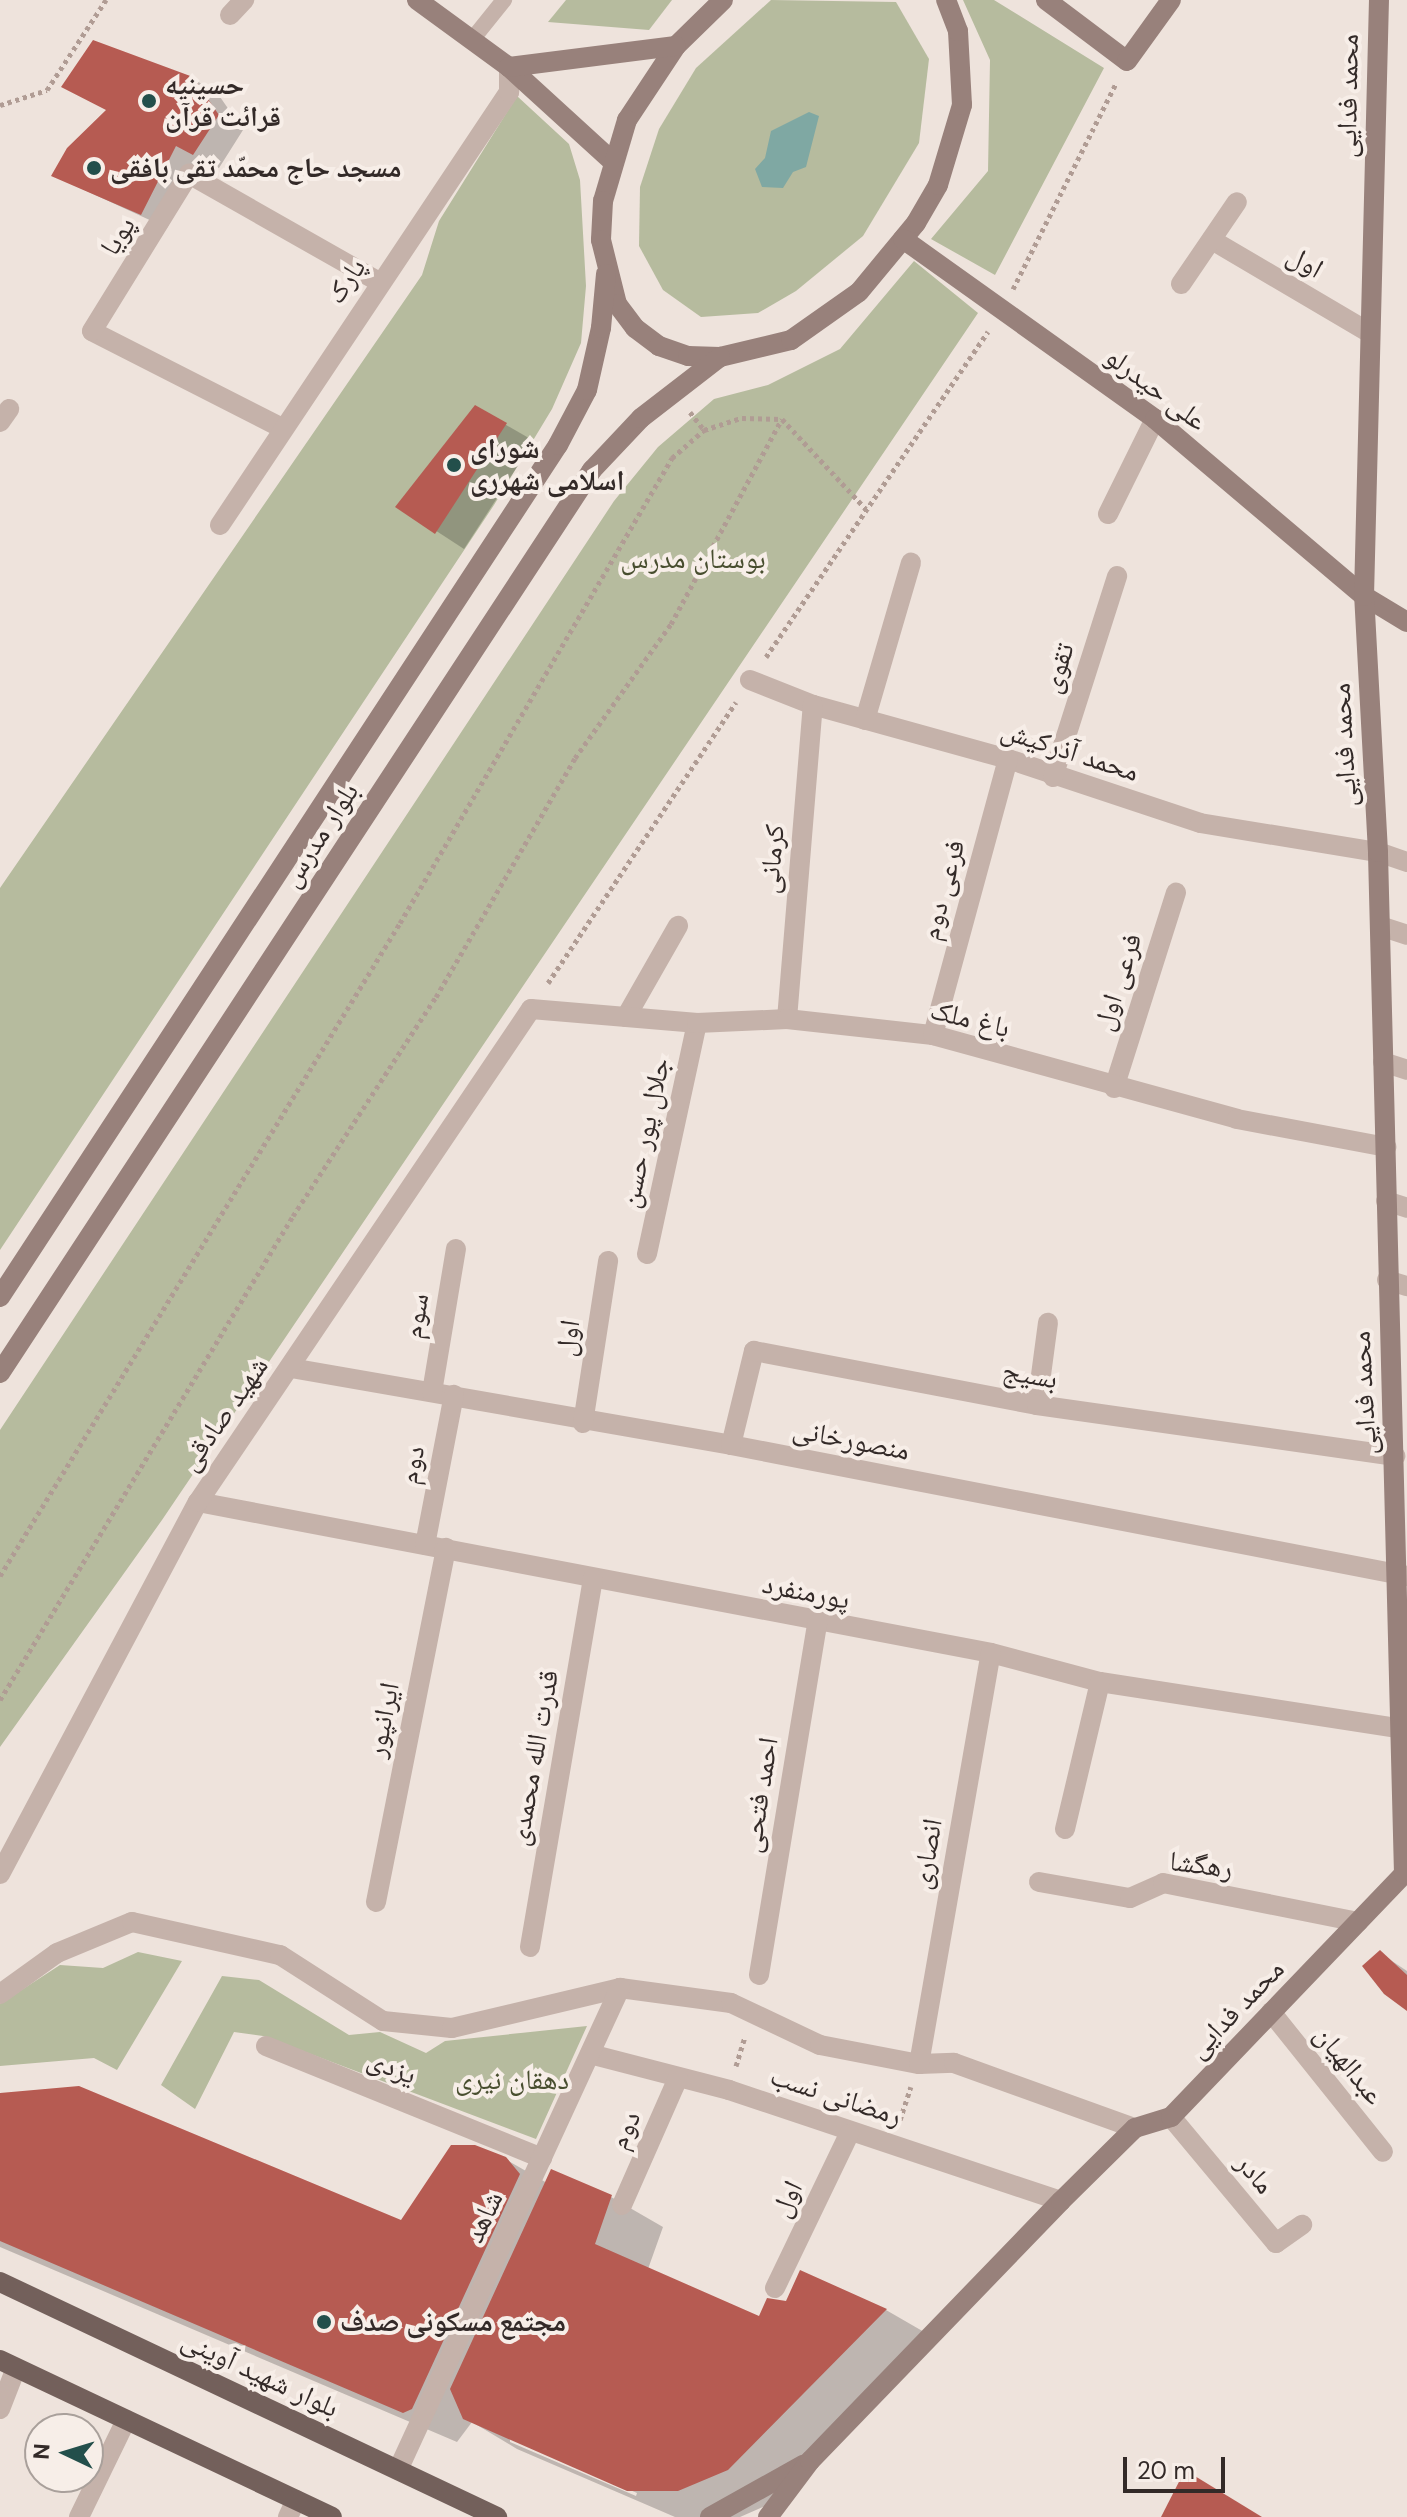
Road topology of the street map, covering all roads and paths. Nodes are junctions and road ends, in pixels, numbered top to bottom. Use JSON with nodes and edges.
{"nodes":[{"id":1,"x":106,"y":0,"type":"edge"},
{"id":2,"x":417,"y":0,"type":"edge"},
{"id":3,"x":504,"y":0,"type":"edge"},
{"id":4,"x":723,"y":0,"type":"edge"},
{"id":5,"x":946,"y":0,"type":"edge"},
{"id":6,"x":1046,"y":0,"type":"edge"},
{"id":7,"x":1171,"y":0,"type":"edge"},
{"id":8,"x":1379,"y":0,"type":"edge"},
{"id":9,"x":471,"y":41,"type":"junction"},
{"id":10,"x":676,"y":46,"type":"junction"},
{"id":11,"x":1127,"y":61,"type":"junction"},
{"id":12,"x":509,"y":67,"type":"junction"},
{"id":13,"x":0,"y":105,"type":"edge"},
{"id":14,"x":612,"y":161,"type":"junction"},
{"id":15,"x":1237,"y":202,"type":"dead end"},
{"id":16,"x":903,"y":239,"type":"junction"},
{"id":17,"x":1212,"y":240,"type":"junction"},
{"id":18,"x":606,"y":274,"type":"junction"},
{"id":19,"x":379,"y":282,"type":"junction"},
{"id":20,"x":1181,"y":284,"type":"dead end"},
{"id":21,"x":1002,"y":311,"type":"junction"},
{"id":22,"x":1370,"y":333,"type":"junction"},
{"id":23,"x":720,"y":357,"type":"junction"},
{"id":24,"x":686,"y":405,"type":"dead end"},
{"id":25,"x":782,"y":419,"type":"junction"},
{"id":26,"x":1155,"y":419,"type":"junction"},
{"id":27,"x":282,"y":428,"type":"junction"},
{"id":28,"x":704,"y":430,"type":"junction"},
{"id":29,"x":866,"y":509,"type":"dead end"},
{"id":30,"x":1108,"y":514,"type":"dead end"},
{"id":31,"x":220,"y":525,"type":"dead end"},
{"id":32,"x":911,"y":563,"type":"dead end"},
{"id":33,"x":1117,"y":576,"type":"dead end"},
{"id":34,"x":1364,"y":596,"type":"junction"},
{"id":35,"x":1407,"y":622,"type":"edge"},
{"id":36,"x":750,"y":680,"type":"dead end"},
{"id":37,"x":813,"y":705,"type":"junction"},
{"id":38,"x":865,"y":720,"type":"junction"},
{"id":39,"x":1008,"y":759,"type":"junction"},
{"id":40,"x":1053,"y":777,"type":"junction"},
{"id":41,"x":1378,"y":852,"type":"junction"},
{"id":42,"x":1407,"y":862,"type":"edge"},
{"id":43,"x":1176,"y":893,"type":"dead end"},
{"id":44,"x":678,"y":926,"type":"dead end"},
{"id":45,"x":1380,"y":926,"type":"junction"},
{"id":46,"x":1407,"y":935,"type":"edge"},
{"id":47,"x":531,"y":1009,"type":"joint"},
{"id":48,"x":626,"y":1017,"type":"junction"},
{"id":49,"x":787,"y":1019,"type":"junction"},
{"id":50,"x":697,"y":1023,"type":"junction"},
{"id":51,"x":933,"y":1035,"type":"junction"},
{"id":52,"x":1383,"y":1062,"type":"junction"},
{"id":53,"x":1407,"y":1070,"type":"edge"},
{"id":54,"x":1114,"y":1088,"type":"junction"},
{"id":55,"x":1386,"y":1147,"type":"junction"},
{"id":56,"x":1386,"y":1201,"type":"junction"},
{"id":57,"x":1407,"y":1208,"type":"edge"},
{"id":58,"x":456,"y":1249,"type":"dead end"},
{"id":59,"x":647,"y":1254,"type":"dead end"},
{"id":60,"x":608,"y":1261,"type":"dead end"},
{"id":61,"x":1387,"y":1280,"type":"junction"},
{"id":62,"x":1407,"y":1286,"type":"edge"},
{"id":63,"x":0,"y":1297,"type":"edge"},
{"id":64,"x":1048,"y":1323,"type":"dead end"},
{"id":65,"x":291,"y":1368,"type":"junction"},
{"id":66,"x":0,"y":1373,"type":"edge"},
{"id":67,"x":432,"y":1392,"type":"junction"},
{"id":68,"x":454,"y":1395,"type":"junction"},
{"id":69,"x":1037,"y":1405,"type":"junction"},
{"id":70,"x":583,"y":1423,"type":"junction"},
{"id":71,"x":1400,"y":1431,"type":"edge"},
{"id":72,"x":731,"y":1445,"type":"junction"},
{"id":73,"x":1395,"y":1456,"type":"junction"},
{"id":74,"x":198,"y":1502,"type":"junction"},
{"id":75,"x":436,"y":1546,"type":"junction"},
{"id":76,"x":1403,"y":1574,"type":"edge"},
{"id":77,"x":0,"y":1576,"type":"edge"},
{"id":78,"x":593,"y":1578,"type":"junction"},
{"id":79,"x":817,"y":1624,"type":"junction"},
{"id":80,"x":1403,"y":1648,"type":"edge"},
{"id":81,"x":991,"y":1653,"type":"junction"},
{"id":82,"x":1100,"y":1682,"type":"junction"},
{"id":83,"x":0,"y":1700,"type":"edge"},
{"id":84,"x":1404,"y":1729,"type":"junction"},
{"id":85,"x":1065,"y":1829,"type":"dead end"},
{"id":86,"x":0,"y":1874,"type":"edge"},
{"id":87,"x":1406,"y":1874,"type":"edge"},
{"id":88,"x":1039,"y":1882,"type":"dead end"},
{"id":89,"x":376,"y":1902,"type":"dead end"},
{"id":90,"x":1358,"y":1922,"type":"junction"},
{"id":91,"x":530,"y":1947,"type":"dead end"},
{"id":92,"x":759,"y":1975,"type":"dead end"},
{"id":93,"x":620,"y":1988,"type":"junction"},
{"id":94,"x":0,"y":1994,"type":"edge"},
{"id":95,"x":1271,"y":2012,"type":"junction"},
{"id":96,"x":752,"y":2013,"type":"junction"},
{"id":97,"x":266,"y":2046,"type":"dead end"},
{"id":98,"x":590,"y":2054,"type":"junction"},
{"id":99,"x":919,"y":2064,"type":"junction"},
{"id":100,"x":678,"y":2078,"type":"junction"},
{"id":101,"x":729,"y":2090,"type":"junction"},
{"id":102,"x":1171,"y":2117,"type":"junction"},
{"id":103,"x":1135,"y":2128,"type":"junction"},
{"id":104,"x":849,"y":2134,"type":"junction"},
{"id":105,"x":892,"y":2143,"type":"junction"},
{"id":106,"x":1383,"y":2152,"type":"dead end"},
{"id":107,"x":542,"y":2158,"type":"junction"},
{"id":108,"x":1061,"y":2201,"type":"junction"},
{"id":109,"x":622,"y":2205,"type":"dead end"},
{"id":110,"x":1302,"y":2225,"type":"dead end"},
{"id":111,"x":0,"y":2282,"type":"edge"},
{"id":112,"x":775,"y":2288,"type":"dead end"},
{"id":113,"x":8,"y":2364,"type":"edge"},
{"id":114,"x":0,"y":2409,"type":"edge"},
{"id":115,"x":126,"y":2420,"type":"junction"},
{"id":116,"x":810,"y":2461,"type":"junction"},
{"id":117,"x":398,"y":2470,"type":"junction"},
{"id":118,"x":292,"y":2508,"type":"edge"},
{"id":119,"x":79,"y":2517,"type":"edge"},
{"id":120,"x":332,"y":2517,"type":"edge"},
{"id":121,"x":497,"y":2517,"type":"edge"},
{"id":122,"x":710,"y":2517,"type":"edge"},
{"id":123,"x":768,"y":2517,"type":"edge"}],
"edges":[{"from":1,"to":13,"type":"path"},
{"from":2,"to":9,"type":"street"},
{"from":3,"to":9,"type":"lane"},
{"from":4,"to":10,"type":"street"},
{"from":5,"to":16,"type":"street"},
{"from":6,"to":11,"type":"street"},
{"from":7,"to":11,"type":"street"},
{"from":8,"to":22,"type":"street","name":"محمد فدایی"},
{"from":9,"to":12,"type":"street"},
{"from":10,"to":12,"type":"street"},
{"from":10,"to":14,"type":"street"},
{"from":11,"to":21,"type":"path"},
{"from":12,"to":14,"type":"street"},
{"from":12,"to":19,"type":"street","name":"پارک"},
{"from":14,"to":18,"type":"street"},
{"from":15,"to":17,"type":"street"},
{"from":16,"to":21,"type":"street","name":"علی حیدرلو"},
{"from":16,"to":23,"type":"street"},
{"from":17,"to":20,"type":"street"},
{"from":17,"to":22,"type":"street","name":"اول"},
{"from":18,"to":23,"type":"street"},
{"from":18,"to":63,"type":"street","name":"بلوار مدرس"},
{"from":19,"to":27,"type":"street","name":"پارک"},
{"from":19,"to":27,"type":"street","name":"پویا"},
{"from":21,"to":26,"type":"street","name":"علی حیدرلو"},
{"from":22,"to":34,"type":"street","name":"محمد فدایی"},
{"from":23,"to":66,"type":"street","name":"بلوار مدرس"},
{"from":24,"to":28,"type":"path"},
{"from":25,"to":28,"type":"path"},
{"from":25,"to":29,"type":"path"},
{"from":25,"to":83,"type":"path"},
{"from":26,"to":30,"type":"street"},
{"from":26,"to":34,"type":"street","name":"علی حیدرلو"},
{"from":27,"to":31,"type":"street","name":"پارک"},
{"from":28,"to":77,"type":"path"},
{"from":32,"to":38,"type":"street"},
{"from":33,"to":40,"type":"street","name":"تقوی"},
{"from":34,"to":35,"type":"street","name":"علی حیدرلو"},
{"from":34,"to":41,"type":"street","name":"محمد فدایی"},
{"from":36,"to":37,"type":"street","name":"محمد آذرکیش"},
{"from":37,"to":38,"type":"street","name":"محمد آذرکیش"},
{"from":37,"to":49,"type":"street","name":"کرمانی"},
{"from":38,"to":39,"type":"street","name":"محمد آذرکیش"},
{"from":39,"to":40,"type":"street","name":"محمد آذرکیش"},
{"from":39,"to":51,"type":"street","name":"فرعی دوم"},
{"from":40,"to":41,"type":"street","name":"محمد آذرکیش"},
{"from":41,"to":42,"type":"street","name":"محمد آذرکیش"},
{"from":41,"to":45,"type":"street","name":"محمد فدایی"},
{"from":43,"to":54,"type":"street","name":"فرعی اول"},
{"from":44,"to":48,"type":"street"},
{"from":45,"to":46,"type":"street"},
{"from":45,"to":52,"type":"street","name":"محمد فدایی"},
{"from":47,"to":48,"type":"street","name":"باغ ملک"},
{"from":47,"to":65,"type":"street","name":"شهید صادقی"},
{"from":48,"to":50,"type":"street","name":"باغ ملک"},
{"from":49,"to":50,"type":"street","name":"باغ ملک"},
{"from":49,"to":51,"type":"street","name":"باغ ملک"},
{"from":50,"to":59,"type":"street","name":"جلال پور حسن"},
{"from":51,"to":54,"type":"street","name":"باغ ملک"},
{"from":52,"to":53,"type":"street"},
{"from":52,"to":55,"type":"street","name":"محمد فدایی"},
{"from":54,"to":55,"type":"street","name":"باغ ملک"},
{"from":55,"to":56,"type":"street","name":"محمد فدایی"},
{"from":56,"to":57,"type":"street"},
{"from":56,"to":61,"type":"street","name":"محمد فدایی"},
{"from":58,"to":67,"type":"street","name":"سوم"},
{"from":60,"to":70,"type":"street","name":"اول"},
{"from":61,"to":62,"type":"street"},
{"from":61,"to":71,"type":"street","name":"محمد فدایی"},
{"from":64,"to":69,"type":"street"},
{"from":65,"to":67,"type":"street","name":"منصورخانی"},
{"from":65,"to":74,"type":"street","name":"شهید صادقی"},
{"from":67,"to":68,"type":"street","name":"منصورخانی"},
{"from":68,"to":70,"type":"street","name":"منصورخانی"},
{"from":68,"to":75,"type":"street","name":"دوم"},
{"from":69,"to":72,"type":"street","name":"بسیج"},
{"from":69,"to":73,"type":"street","name":"بسیج"},
{"from":70,"to":72,"type":"street","name":"منصورخانی"},
{"from":71,"to":73,"type":"street","name":"محمد فدایی"},
{"from":72,"to":76,"type":"street","name":"منصورخانی"},
{"from":73,"to":76,"type":"street","name":"محمد فدایی"},
{"from":74,"to":75,"type":"street","name":"پورمنفرد"},
{"from":74,"to":86,"type":"street","name":"شهید صادقی"},
{"from":75,"to":78,"type":"street","name":"پورمنفرد"},
{"from":75,"to":89,"type":"street","name":"ایرانپور"},
{"from":76,"to":80,"type":"street","name":"محمد فدایی"},
{"from":78,"to":79,"type":"street","name":"پورمنفرد"},
{"from":78,"to":91,"type":"street","name":"قدرت الله محمدی"},
{"from":79,"to":81,"type":"street","name":"پورمنفرد"},
{"from":79,"to":92,"type":"street","name":"احمد فتحی"},
{"from":80,"to":84,"type":"street","name":"محمد فدایی"},
{"from":81,"to":82,"type":"street","name":"پورمنفرد"},
{"from":81,"to":99,"type":"street","name":"انصاری"},
{"from":82,"to":84,"type":"street","name":"پورمنفرد"},
{"from":82,"to":85,"type":"street"},
{"from":84,"to":87,"type":"street","name":"محمد فدایی"},
{"from":87,"to":90,"type":"street","name":"محمد فدایی"},
{"from":88,"to":90,"type":"street","name":"رهگشا"},
{"from":90,"to":95,"type":"street","name":"محمد فدایی"},
{"from":93,"to":94,"type":"street"},
{"from":93,"to":96,"type":"street"},
{"from":93,"to":98,"type":"street","name":"شاهد"},
{"from":95,"to":102,"type":"street","name":"محمد فدایی"},
{"from":95,"to":106,"type":"street","name":"عبدالهیان"},
{"from":96,"to":99,"type":"street"},
{"from":96,"to":101,"type":"path"},
{"from":97,"to":107,"type":"street","name":"یزدی"},
{"from":98,"to":100,"type":"street","name":"رمضانی نسب"},
{"from":98,"to":107,"type":"street","name":"شاهد"},
{"from":99,"to":103,"type":"street"},
{"from":99,"to":105,"type":"path"},
{"from":100,"to":101,"type":"street","name":"رمضانی نسب"},
{"from":100,"to":109,"type":"street","name":"دوم"},
{"from":101,"to":104,"type":"street","name":"رمضانی نسب"},
{"from":102,"to":103,"type":"street","name":"محمد فدایی"},
{"from":102,"to":110,"type":"street","name":"مادر"},
{"from":103,"to":108,"type":"street","name":"محمد فدایی"},
{"from":104,"to":105,"type":"street","name":"رمضانی نسب"},
{"from":104,"to":112,"type":"street","name":"اول"},
{"from":105,"to":108,"type":"street","name":"رمضانی نسب"},
{"from":107,"to":117,"type":"street","name":"شاهد"},
{"from":108,"to":116,"type":"street","name":"محمد فدایی"},
{"from":111,"to":117,"type":"main road","name":"بلوار شهید آوینی"},
{"from":113,"to":114,"type":"street"},
{"from":113,"to":115,"type":"main road"},
{"from":115,"to":118,"type":"main road"},
{"from":115,"to":119,"type":"street"},
{"from":116,"to":122,"type":"street"},
{"from":116,"to":123,"type":"street","name":"محمد فدایی"},
{"from":117,"to":121,"type":"main road","name":"بلوار شهید آوینی"},
{"from":118,"to":120,"type":"main road"}]}
